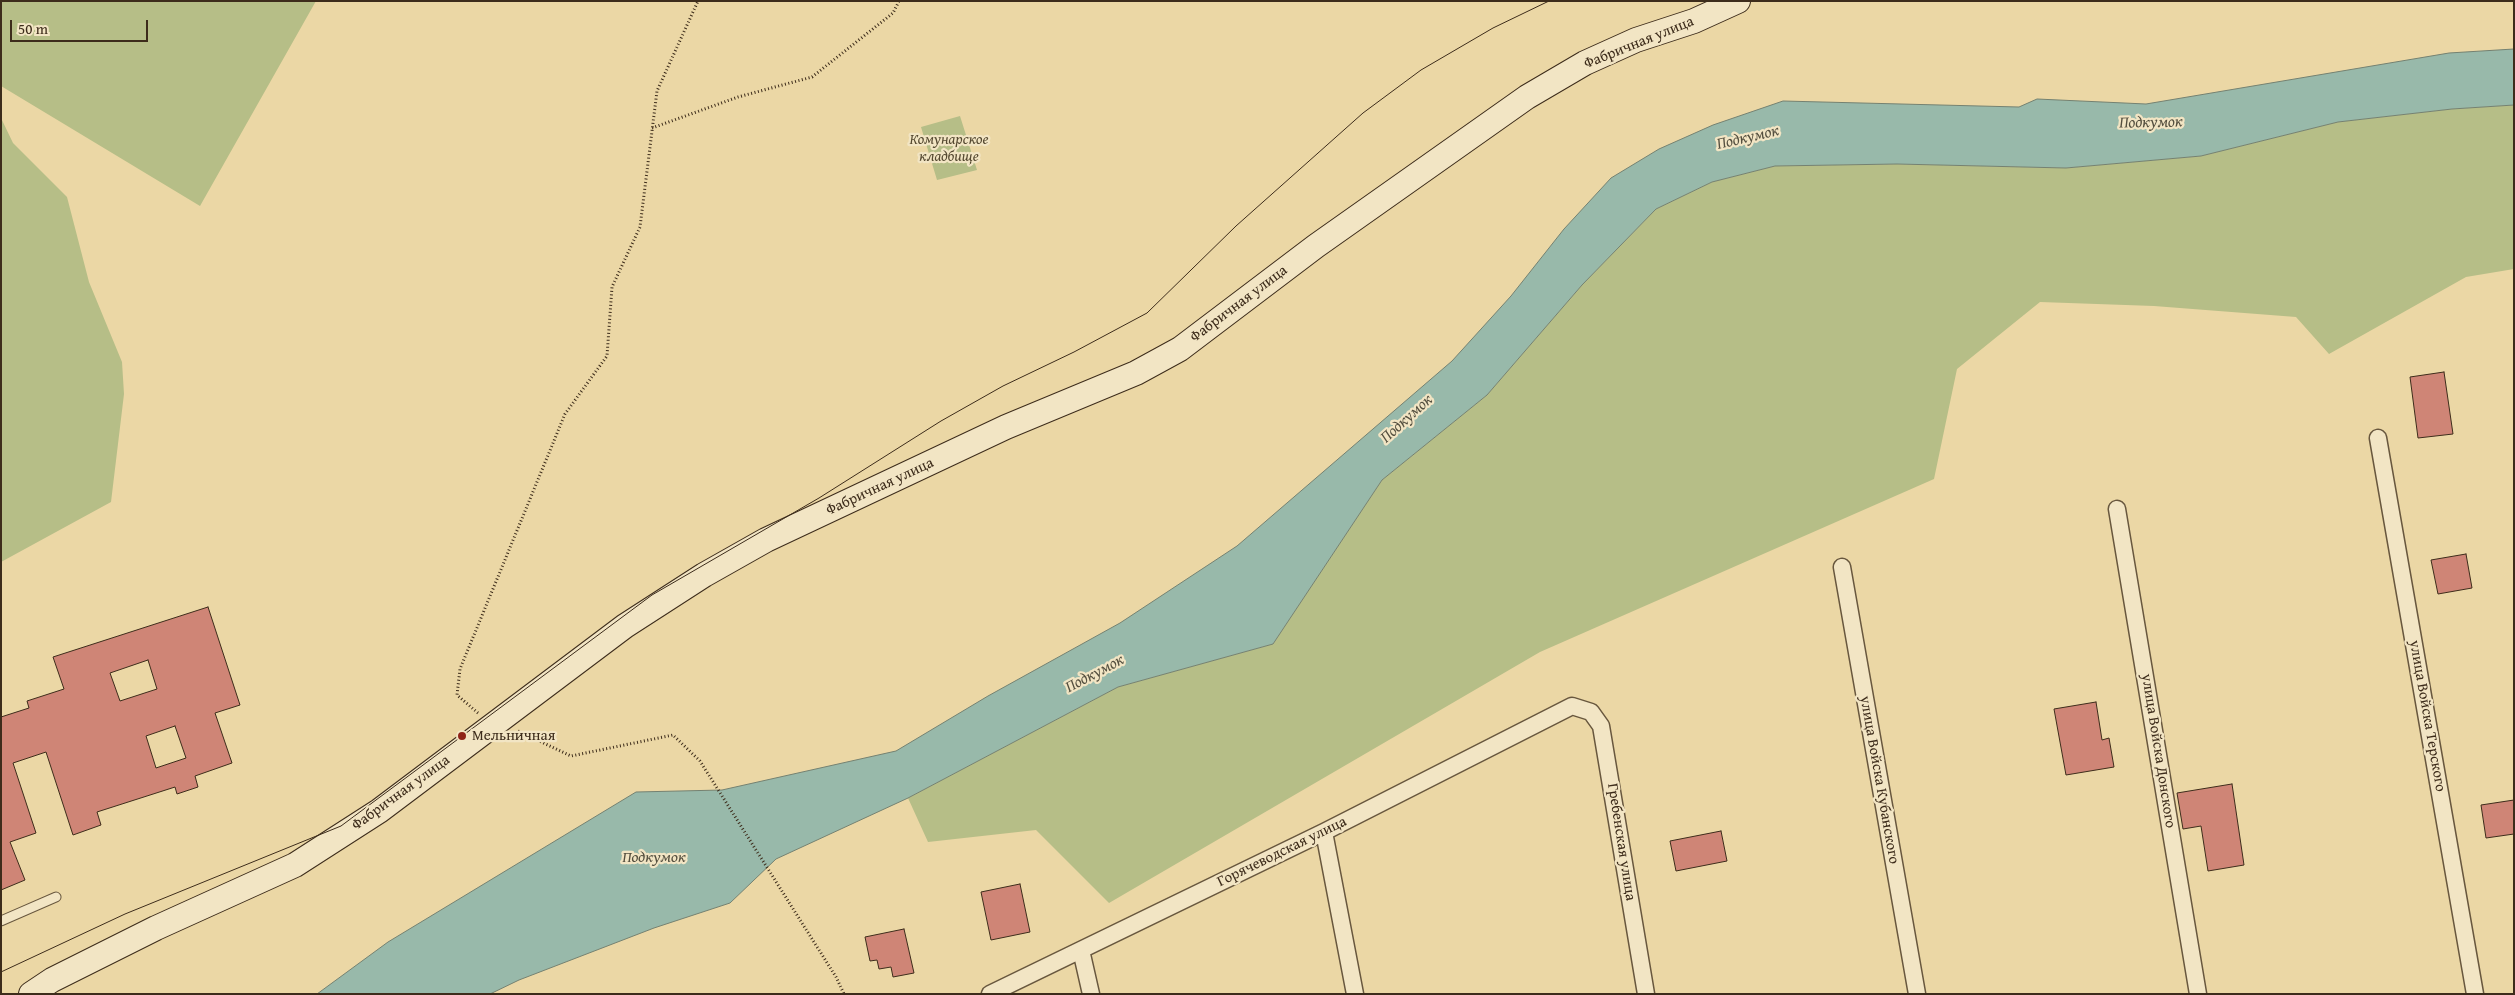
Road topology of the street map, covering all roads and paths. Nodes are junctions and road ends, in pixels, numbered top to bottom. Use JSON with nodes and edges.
{"nodes":[{"id":1,"x":698,"y":1,"type":"edge"},
{"id":2,"x":899,"y":1,"type":"edge"},
{"id":3,"x":1738,"y":1,"type":"edge"},
{"id":4,"x":652,"y":128,"type":"junction"},
{"id":5,"x":2378,"y":438,"type":"dead end"},
{"id":6,"x":2118,"y":509,"type":"dead end"},
{"id":7,"x":1842,"y":567,"type":"dead end"},
{"id":8,"x":1572,"y":706,"type":"joint"},
{"id":9,"x":498,"y":722,"type":"junction"},
{"id":10,"x":1324,"y":832,"type":"junction"},
{"id":11,"x":56,"y":897,"type":"dead end"},
{"id":12,"x":1,"y":921,"type":"edge"},
{"id":13,"x":1081,"y":950,"type":"junction"},
{"id":14,"x":51,"y":987,"type":"edge"},
{"id":15,"x":31,"y":994,"type":"edge"},
{"id":16,"x":844,"y":994,"type":"edge"},
{"id":17,"x":990,"y":994,"type":"edge"},
{"id":18,"x":1090,"y":994,"type":"edge"},
{"id":19,"x":1355,"y":994,"type":"edge"},
{"id":20,"x":1646,"y":994,"type":"edge"},
{"id":21,"x":1917,"y":994,"type":"edge"},
{"id":22,"x":2198,"y":994,"type":"edge"},
{"id":23,"x":2475,"y":994,"type":"edge"}],
"edges":[{"from":1,"to":4,"type":"path"},
{"from":2,"to":4,"type":"path"},
{"from":3,"to":9,"type":"main road","name":"Фабричная улица"},
{"from":4,"to":9,"type":"path"},
{"from":5,"to":23,"type":"street","name":"улица Войска Терского"},
{"from":6,"to":22,"type":"street","name":"улица Войска Донского"},
{"from":7,"to":21,"type":"street","name":"улица Войска Кубанского"},
{"from":8,"to":10,"type":"street","name":"Горячеводская улица"},
{"from":8,"to":20,"type":"street","name":"Гребенская улица"},
{"from":9,"to":14,"type":"main road","name":"Фабричная улица"},
{"from":9,"to":16,"type":"path"},
{"from":10,"to":13,"type":"street","name":"Горячеводская улица"},
{"from":10,"to":19,"type":"street"},
{"from":11,"to":12,"type":"lane"},
{"from":13,"to":17,"type":"street","name":"Горячеводская улица"},
{"from":13,"to":18,"type":"street"},
{"from":14,"to":15,"type":"main road","name":"Фабричная улица"}]}
